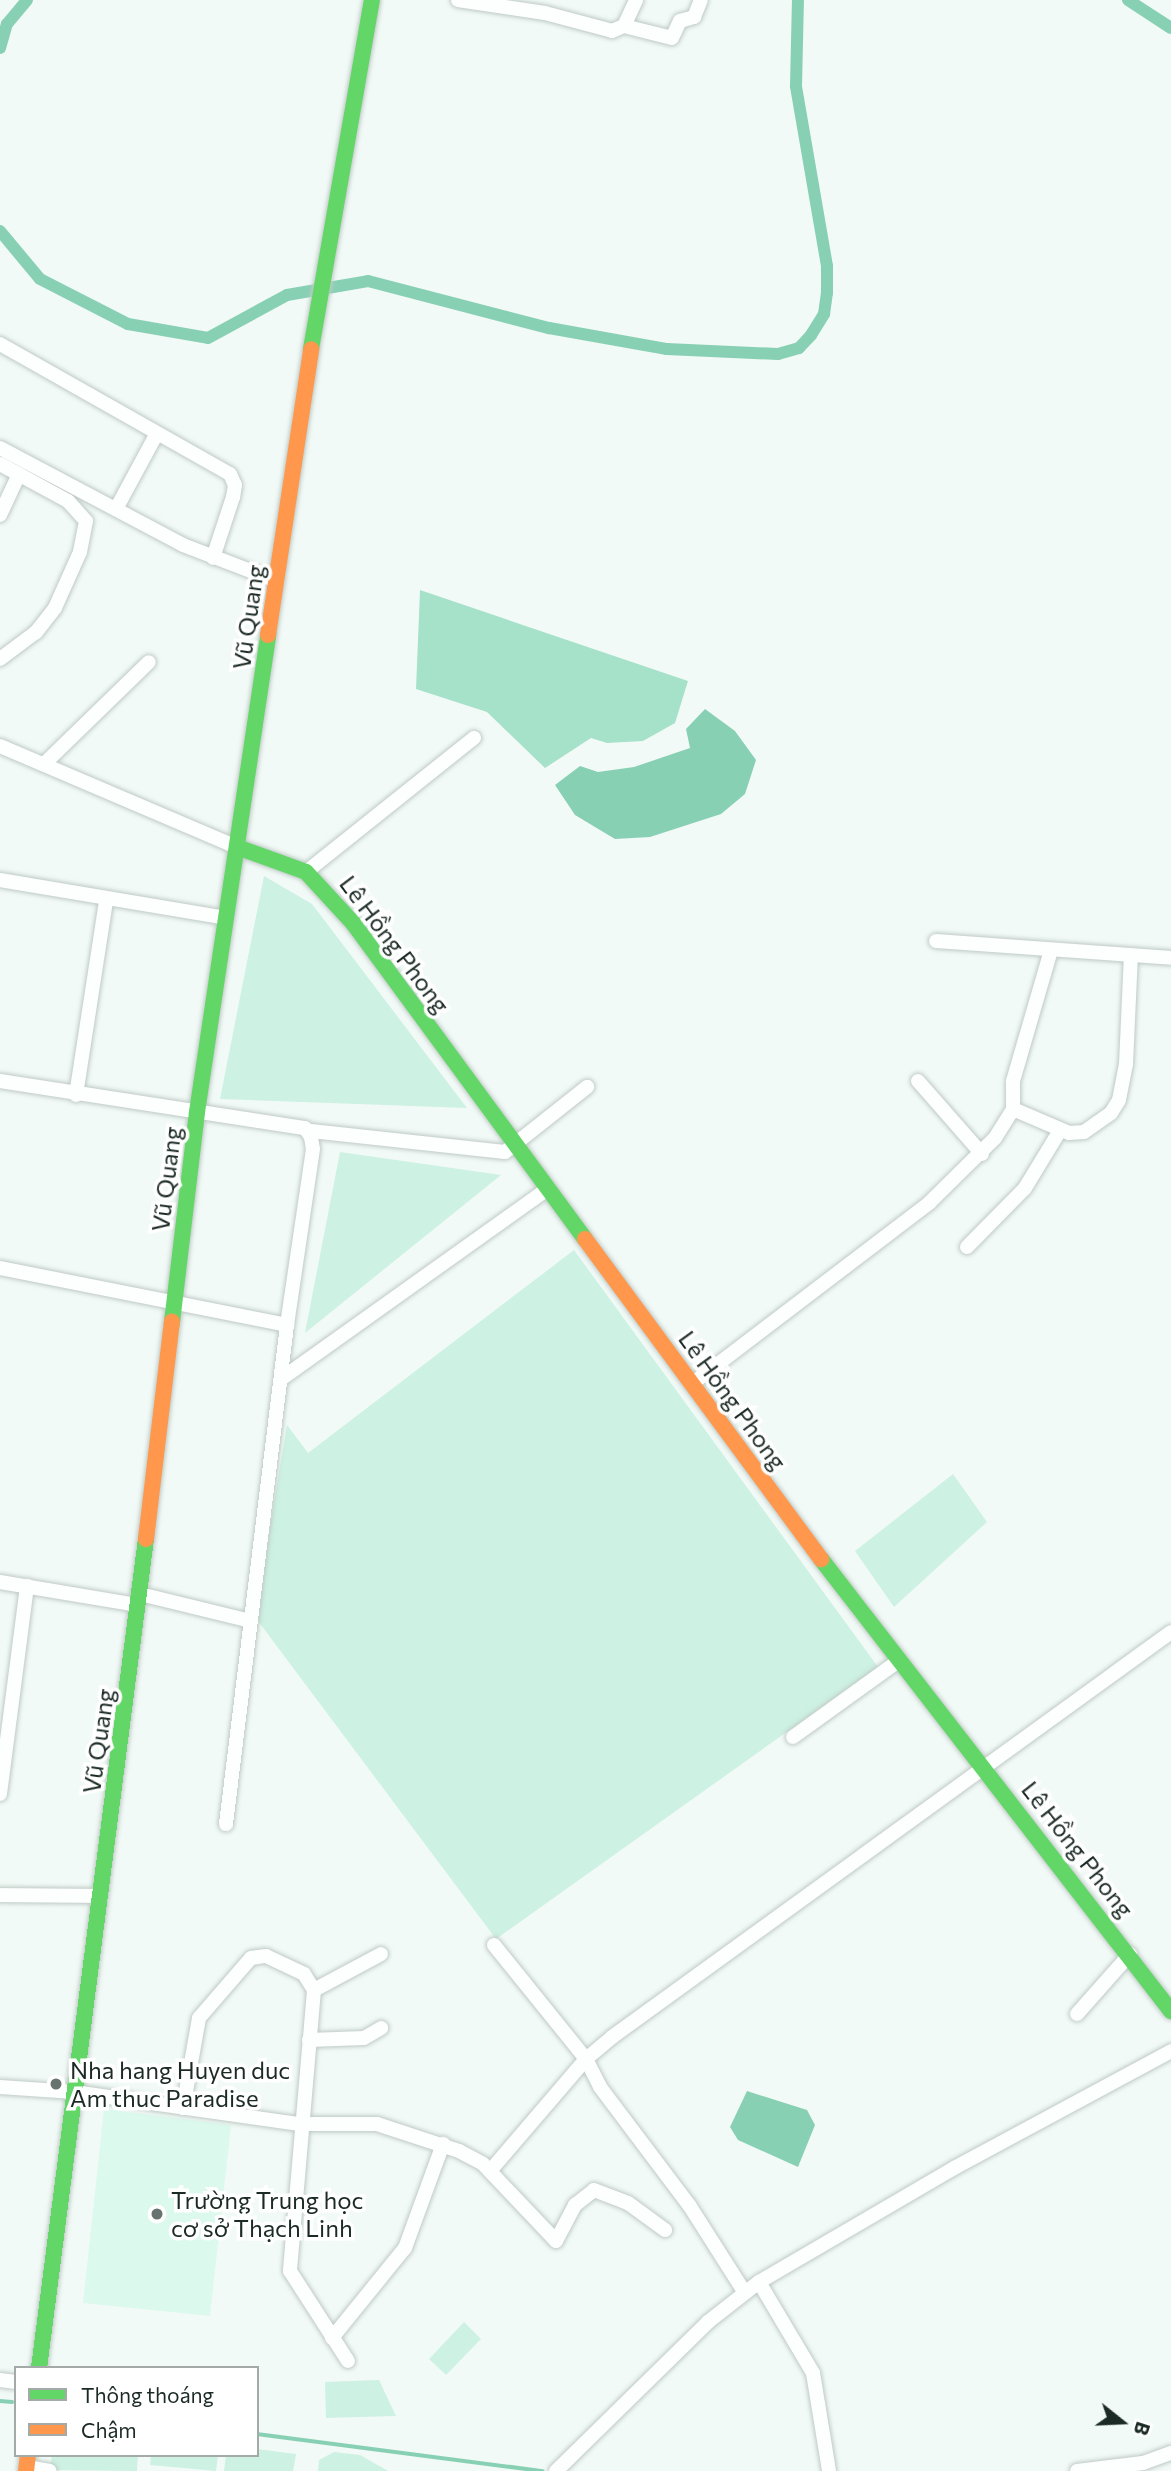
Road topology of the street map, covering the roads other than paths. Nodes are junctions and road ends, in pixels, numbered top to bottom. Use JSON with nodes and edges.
{"nodes":[{"id":1,"x":372,"y":0,"type":"edge"},
{"id":2,"x":458,"y":0,"type":"edge"},
{"id":3,"x":636,"y":0,"type":"edge"},
{"id":4,"x":701,"y":0,"type":"edge"},
{"id":5,"x":489,"y":2,"type":"edge"},
{"id":6,"x":624,"y":26,"type":"junction"},
{"id":7,"x":0,"y":344,"type":"edge"},
{"id":8,"x":156,"y":435,"type":"junction"},
{"id":9,"x":0,"y":448,"type":"edge"},
{"id":10,"x":0,"y":464,"type":"edge"},
{"id":11,"x":19,"y":474,"type":"junction"},
{"id":12,"x":116,"y":509,"type":"junction"},
{"id":13,"x":0,"y":515,"type":"edge"},
{"id":14,"x":213,"y":558,"type":"junction"},
{"id":15,"x":276,"y":580,"type":"junction"},
{"id":16,"x":3,"y":651,"type":"edge"},
{"id":17,"x":149,"y":662,"type":"dead end"},
{"id":18,"x":474,"y":738,"type":"dead end"},
{"id":19,"x":0,"y":746,"type":"edge"},
{"id":20,"x":44,"y":764,"type":"junction"},
{"id":21,"x":237,"y":847,"type":"junction"},
{"id":22,"x":306,"y":872,"type":"junction"},
{"id":23,"x":0,"y":880,"type":"edge"},
{"id":24,"x":106,"y":901,"type":"junction"},
{"id":25,"x":226,"y":918,"type":"junction"},
{"id":26,"x":936,"y":941,"type":"dead end"},
{"id":27,"x":1051,"y":950,"type":"junction"},
{"id":28,"x":1131,"y":955,"type":"junction"},
{"id":29,"x":1171,"y":958,"type":"edge"},
{"id":30,"x":0,"y":1081,"type":"edge"},
{"id":31,"x":918,"y":1081,"type":"dead end"},
{"id":32,"x":587,"y":1087,"type":"dead end"},
{"id":33,"x":76,"y":1095,"type":"junction"},
{"id":34,"x":1013,"y":1109,"type":"junction"},
{"id":35,"x":197,"y":1112,"type":"junction"},
{"id":36,"x":1059,"y":1132,"type":"junction"},
{"id":37,"x":311,"y":1137,"type":"junction"},
{"id":38,"x":517,"y":1145,"type":"junction"},
{"id":39,"x":982,"y":1154,"type":"junction"},
{"id":40,"x":549,"y":1188,"type":"junction"},
{"id":41,"x":967,"y":1247,"type":"dead end"},
{"id":42,"x":0,"y":1269,"type":"edge"},
{"id":43,"x":174,"y":1302,"type":"junction"},
{"id":44,"x":287,"y":1325,"type":"junction"},
{"id":45,"x":281,"y":1379,"type":"junction"},
{"id":46,"x":693,"y":1383,"type":"junction"},
{"id":47,"x":0,"y":1582,"type":"edge"},
{"id":48,"x":27,"y":1586,"type":"junction"},
{"id":49,"x":139,"y":1599,"type":"junction"},
{"id":50,"x":251,"y":1622,"type":"junction"},
{"id":51,"x":1171,"y":1632,"type":"edge"},
{"id":52,"x":897,"y":1661,"type":"junction"},
{"id":53,"x":793,"y":1737,"type":"dead end"},
{"id":54,"x":985,"y":1767,"type":"junction"},
{"id":55,"x":0,"y":1794,"type":"edge"},
{"id":56,"x":226,"y":1824,"type":"dead end"},
{"id":57,"x":0,"y":1895,"type":"edge"},
{"id":58,"x":100,"y":1896,"type":"junction"},
{"id":59,"x":494,"y":1945,"type":"dead end"},
{"id":60,"x":381,"y":1954,"type":"dead end"},
{"id":61,"x":1130,"y":1954,"type":"junction"},
{"id":62,"x":314,"y":1990,"type":"junction"},
{"id":63,"x":1171,"y":2011,"type":"edge"},
{"id":64,"x":1077,"y":2014,"type":"dead end"},
{"id":65,"x":381,"y":2028,"type":"dead end"},
{"id":66,"x":309,"y":2040,"type":"junction"},
{"id":67,"x":1171,"y":2051,"type":"edge"},
{"id":68,"x":586,"y":2059,"type":"junction"},
{"id":69,"x":0,"y":2087,"type":"edge"},
{"id":70,"x":74,"y":2092,"type":"junction"},
{"id":71,"x":183,"y":2108,"type":"junction"},
{"id":72,"x":300,"y":2124,"type":"junction"},
{"id":73,"x":443,"y":2144,"type":"junction"},
{"id":74,"x":490,"y":2171,"type":"junction"},
{"id":75,"x":665,"y":2230,"type":"dead end"},
{"id":76,"x":759,"y":2282,"type":"junction"},
{"id":77,"x":744,"y":2293,"type":"junction"},
{"id":78,"x":332,"y":2338,"type":"junction"},
{"id":79,"x":348,"y":2361,"type":"dead end"},
{"id":80,"x":39,"y":2366,"type":"edge"},
{"id":81,"x":1171,"y":2453,"type":"edge"},
{"id":82,"x":27,"y":2464,"type":"edge"},
{"id":83,"x":557,"y":2470,"type":"edge"},
{"id":84,"x":50,"y":2471,"type":"edge"},
{"id":85,"x":829,"y":2471,"type":"edge"},
{"id":86,"x":1077,"y":2471,"type":"edge"},
{"id":87,"x":1085,"y":2471,"type":"edge"}],
"edges":[{"from":1,"to":15,"type":"main road","name":"Vũ Quang"},
{"from":2,"to":5,"type":"street"},
{"from":3,"to":6,"type":"street"},
{"from":4,"to":6,"type":"street"},
{"from":5,"to":6,"type":"street"},
{"from":7,"to":8,"type":"street"},
{"from":8,"to":12,"type":"street"},
{"from":8,"to":14,"type":"street"},
{"from":9,"to":12,"type":"street"},
{"from":10,"to":11,"type":"street"},
{"from":11,"to":13,"type":"street"},
{"from":11,"to":16,"type":"street"},
{"from":12,"to":14,"type":"street"},
{"from":14,"to":15,"type":"street"},
{"from":15,"to":21,"type":"main road","name":"Vũ Quang"},
{"from":17,"to":20,"type":"street"},
{"from":18,"to":22,"type":"street"},
{"from":19,"to":20,"type":"street"},
{"from":20,"to":21,"type":"street"},
{"from":21,"to":22,"type":"main road","name":"Lê Hồng Phong"},
{"from":21,"to":25,"type":"main road","name":"Vũ Quang"},
{"from":22,"to":38,"type":"main road","name":"Lê Hồng Phong"},
{"from":23,"to":24,"type":"street"},
{"from":24,"to":25,"type":"street"},
{"from":24,"to":33,"type":"street"},
{"from":25,"to":35,"type":"main road","name":"Vũ Quang"},
{"from":26,"to":27,"type":"street"},
{"from":27,"to":28,"type":"street"},
{"from":27,"to":34,"type":"street"},
{"from":28,"to":29,"type":"street"},
{"from":28,"to":36,"type":"street"},
{"from":30,"to":33,"type":"street"},
{"from":31,"to":39,"type":"street"},
{"from":32,"to":38,"type":"street"},
{"from":33,"to":35,"type":"street"},
{"from":34,"to":36,"type":"street"},
{"from":34,"to":39,"type":"street"},
{"from":35,"to":37,"type":"street"},
{"from":35,"to":43,"type":"main road","name":"Vũ Quang"},
{"from":36,"to":41,"type":"street"},
{"from":37,"to":38,"type":"street"},
{"from":37,"to":44,"type":"street"},
{"from":38,"to":40,"type":"main road","name":"Lê Hồng Phong"},
{"from":39,"to":46,"type":"street"},
{"from":40,"to":45,"type":"street"},
{"from":40,"to":46,"type":"main road","name":"Lê Hồng Phong"},
{"from":42,"to":43,"type":"street"},
{"from":43,"to":44,"type":"street"},
{"from":43,"to":49,"type":"main road","name":"Vũ Quang"},
{"from":44,"to":45,"type":"street"},
{"from":45,"to":50,"type":"street"},
{"from":46,"to":52,"type":"main road","name":"Lê Hồng Phong"},
{"from":47,"to":48,"type":"street"},
{"from":48,"to":49,"type":"street"},
{"from":48,"to":55,"type":"street"},
{"from":49,"to":50,"type":"street"},
{"from":49,"to":58,"type":"main road","name":"Vũ Quang"},
{"from":50,"to":56,"type":"street"},
{"from":51,"to":54,"type":"street"},
{"from":52,"to":53,"type":"street"},
{"from":52,"to":54,"type":"main road","name":"Lê Hồng Phong"},
{"from":54,"to":61,"type":"main road","name":"Lê Hồng Phong"},
{"from":54,"to":68,"type":"street"},
{"from":57,"to":58,"type":"street"},
{"from":58,"to":70,"type":"main road","name":"Vũ Quang"},
{"from":59,"to":68,"type":"street"},
{"from":60,"to":62,"type":"street"},
{"from":61,"to":63,"type":"main road","name":"Lê Hồng Phong"},
{"from":61,"to":64,"type":"street"},
{"from":62,"to":66,"type":"street"},
{"from":62,"to":71,"type":"street"},
{"from":65,"to":66,"type":"street"},
{"from":66,"to":72,"type":"street"},
{"from":67,"to":76,"type":"street"},
{"from":68,"to":74,"type":"street"},
{"from":68,"to":77,"type":"street"},
{"from":69,"to":70,"type":"street"},
{"from":70,"to":71,"type":"street"},
{"from":70,"to":80,"type":"main road","name":"Vũ Quang"},
{"from":71,"to":72,"type":"street"},
{"from":72,"to":73,"type":"street"},
{"from":72,"to":78,"type":"street"},
{"from":73,"to":74,"type":"street"},
{"from":73,"to":78,"type":"street"},
{"from":74,"to":75,"type":"street"},
{"from":76,"to":77,"type":"street"},
{"from":76,"to":85,"type":"street"},
{"from":77,"to":83,"type":"street"},
{"from":78,"to":79,"type":"street"},
{"from":81,"to":87,"type":"street"},
{"from":82,"to":84,"type":"street"},
{"from":86,"to":87,"type":"street"}]}
